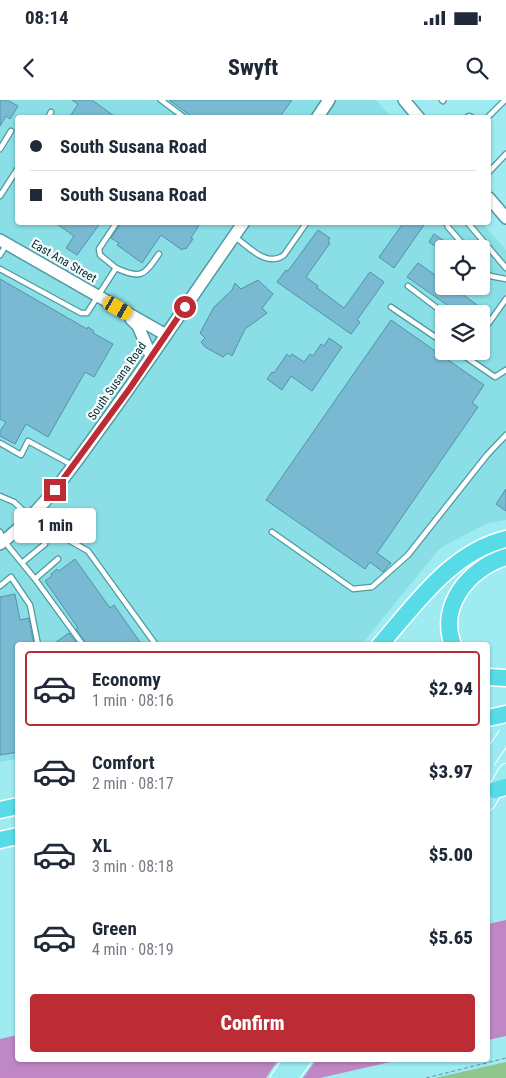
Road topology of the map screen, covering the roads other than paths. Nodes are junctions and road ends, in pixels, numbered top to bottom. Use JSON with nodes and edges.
{"nodes":[{"id":1,"x":161,"y":100,"type":"edge"},
{"id":2,"x":329,"y":100,"type":"edge"},
{"id":3,"x":404,"y":100,"type":"edge"},
{"id":4,"x":506,"y":100,"type":"edge"},
{"id":5,"x":51,"y":112,"type":"dead end"},
{"id":6,"x":50,"y":115,"type":"edge"},
{"id":7,"x":181,"y":115,"type":"edge"},
{"id":8,"x":319,"y":115,"type":"edge"},
{"id":9,"x":416,"y":115,"type":"edge"},
{"id":10,"x":491,"y":115,"type":"edge"},
{"id":11,"x":11,"y":131,"type":"dead end"},
{"id":12,"x":0,"y":150,"type":"edge"},
{"id":13,"x":505,"y":157,"type":"edge"},
{"id":14,"x":491,"y":170,"type":"edge"},
{"id":15,"x":15,"y":173,"type":"edge"},
{"id":16,"x":0,"y":196,"type":"edge"},
{"id":17,"x":491,"y":200,"type":"edge"},
{"id":18,"x":506,"y":218,"type":"edge"},
{"id":19,"x":115,"y":225,"type":"edge"},
{"id":20,"x":242,"y":225,"type":"edge"},
{"id":21,"x":305,"y":225,"type":"edge"},
{"id":22,"x":447,"y":225,"type":"edge"},
{"id":23,"x":470,"y":225,"type":"edge"},
{"id":24,"x":234,"y":237,"type":"junction"},
{"id":25,"x":459,"y":240,"type":"edge"},
{"id":26,"x":3,"y":242,"type":"edge"},
{"id":27,"x":159,"y":254,"type":"dead end"},
{"id":28,"x":0,"y":255,"type":"edge"},
{"id":29,"x":116,"y":268,"type":"junction"},
{"id":30,"x":506,"y":268,"type":"edge"},
{"id":31,"x":0,"y":270,"type":"edge"},
{"id":32,"x":490,"y":276,"type":"edge"},
{"id":33,"x":506,"y":279,"type":"edge"},
{"id":34,"x":408,"y":286,"type":"dead end"},
{"id":35,"x":98,"y":296,"type":"junction"},
{"id":36,"x":506,"y":299,"type":"edge"},
{"id":37,"x":435,"y":306,"type":"edge"},
{"id":38,"x":391,"y":307,"type":"dead end"},
{"id":39,"x":118,"y":308,"type":"junction"},
{"id":40,"x":490,"y":321,"type":"edge"},
{"id":41,"x":166,"y":335,"type":"junction"},
{"id":42,"x":435,"y":336,"type":"edge"},
{"id":43,"x":151,"y":356,"type":"junction"},
{"id":44,"x":470,"y":360,"type":"edge"},
{"id":45,"x":506,"y":370,"type":"edge"},
{"id":46,"x":506,"y":435,"type":"edge"},
{"id":47,"x":0,"y":443,"type":"edge"},
{"id":48,"x":73,"y":466,"type":"junction"},
{"id":49,"x":0,"y":496,"type":"edge"},
{"id":50,"x":34,"y":515,"type":"junction"},
{"id":51,"x":272,"y":532,"type":"dead end"},
{"id":52,"x":1,"y":539,"type":"edge"},
{"id":53,"x":506,"y":539,"type":"edge"},
{"id":54,"x":45,"y":544,"type":"dead end"},
{"id":55,"x":506,"y":557,"type":"edge"},
{"id":56,"x":58,"y":559,"type":"dead end"},
{"id":57,"x":22,"y":563,"type":"junction"},
{"id":58,"x":35,"y":578,"type":"junction"},
{"id":59,"x":0,"y":586,"type":"edge"},
{"id":60,"x":37,"y":642,"type":"edge"},
{"id":61,"x":80,"y":642,"type":"edge"},
{"id":62,"x":154,"y":642,"type":"edge"},
{"id":63,"x":383,"y":642,"type":"edge"},
{"id":64,"x":452,"y":642,"type":"edge"},
{"id":65,"x":490,"y":677,"type":"edge"},
{"id":66,"x":506,"y":678,"type":"edge"},
{"id":67,"x":506,"y":714,"type":"edge"},
{"id":68,"x":490,"y":718,"type":"edge"},
{"id":69,"x":506,"y":734,"type":"edge"},
{"id":70,"x":506,"y":741,"type":"edge"},
{"id":71,"x":490,"y":745,"type":"edge"},
{"id":72,"x":490,"y":758,"type":"edge"},
{"id":73,"x":15,"y":807,"type":"edge"},
{"id":74,"x":0,"y":810,"type":"edge"},
{"id":75,"x":290,"y":1062,"type":"edge"},
{"id":76,"x":303,"y":1062,"type":"edge"},
{"id":77,"x":278,"y":1078,"type":"edge"},
{"id":78,"x":291,"y":1078,"type":"edge"}],
"edges":[{"from":1,"to":7,"type":"lane"},
{"from":2,"to":8,"type":"street"},
{"from":3,"to":9,"type":"street"},
{"from":4,"to":10,"type":"lane"},
{"from":5,"to":6,"type":"lane"},
{"from":11,"to":12,"type":"lane"},
{"from":13,"to":14,"type":"lane"},
{"from":15,"to":16,"type":"lane"},
{"from":17,"to":18,"type":"street"},
{"from":19,"to":29,"type":"lane"},
{"from":20,"to":24,"type":"street","name":"South Susana Road"},
{"from":21,"to":24,"type":"lane"},
{"from":22,"to":25,"type":"lane"},
{"from":23,"to":30,"type":"lane"},
{"from":24,"to":41,"type":"street","name":"South Susana Road"},
{"from":26,"to":28,"type":"lane"},
{"from":26,"to":35,"type":"street","name":"East Ana Street"},
{"from":27,"to":29,"type":"lane"},
{"from":29,"to":35,"type":"lane"},
{"from":31,"to":35,"type":"lane"},
{"from":32,"to":33,"type":"lane"},
{"from":34,"to":37,"type":"lane"},
{"from":35,"to":39,"type":"street","name":"East Ana Street"},
{"from":36,"to":40,"type":"lane"},
{"from":38,"to":42,"type":"lane"},
{"from":39,"to":41,"type":"street","name":"East Ana Street"},
{"from":39,"to":43,"type":"street"},
{"from":41,"to":43,"type":"street","name":"South Susana Road"},
{"from":43,"to":48,"type":"street","name":"South Susana Road"},
{"from":44,"to":45,"type":"lane"},
{"from":46,"to":51,"type":"lane"},
{"from":47,"to":48,"type":"lane"},
{"from":48,"to":50,"type":"street","name":"South Susana Road"},
{"from":49,"to":50,"type":"lane"},
{"from":50,"to":52,"type":"street","name":"South Susana Road"},
{"from":50,"to":62,"type":"lane"},
{"from":52,"to":57,"type":"lane"},
{"from":53,"to":63,"type":"highway"},
{"from":54,"to":57,"type":"lane"},
{"from":55,"to":64,"type":"highway"},
{"from":56,"to":58,"type":"lane"},
{"from":57,"to":58,"type":"lane"},
{"from":58,"to":61,"type":"lane"},
{"from":59,"to":60,"type":"lane"},
{"from":65,"to":66,"type":"highway"},
{"from":67,"to":68,"type":"highway"},
{"from":69,"to":72,"type":"main road","bridge":true},
{"from":70,"to":71,"type":"highway"},
{"from":73,"to":74,"type":"highway"},
{"from":75,"to":77,"type":"main road"},
{"from":76,"to":78,"type":"main road"}]}
